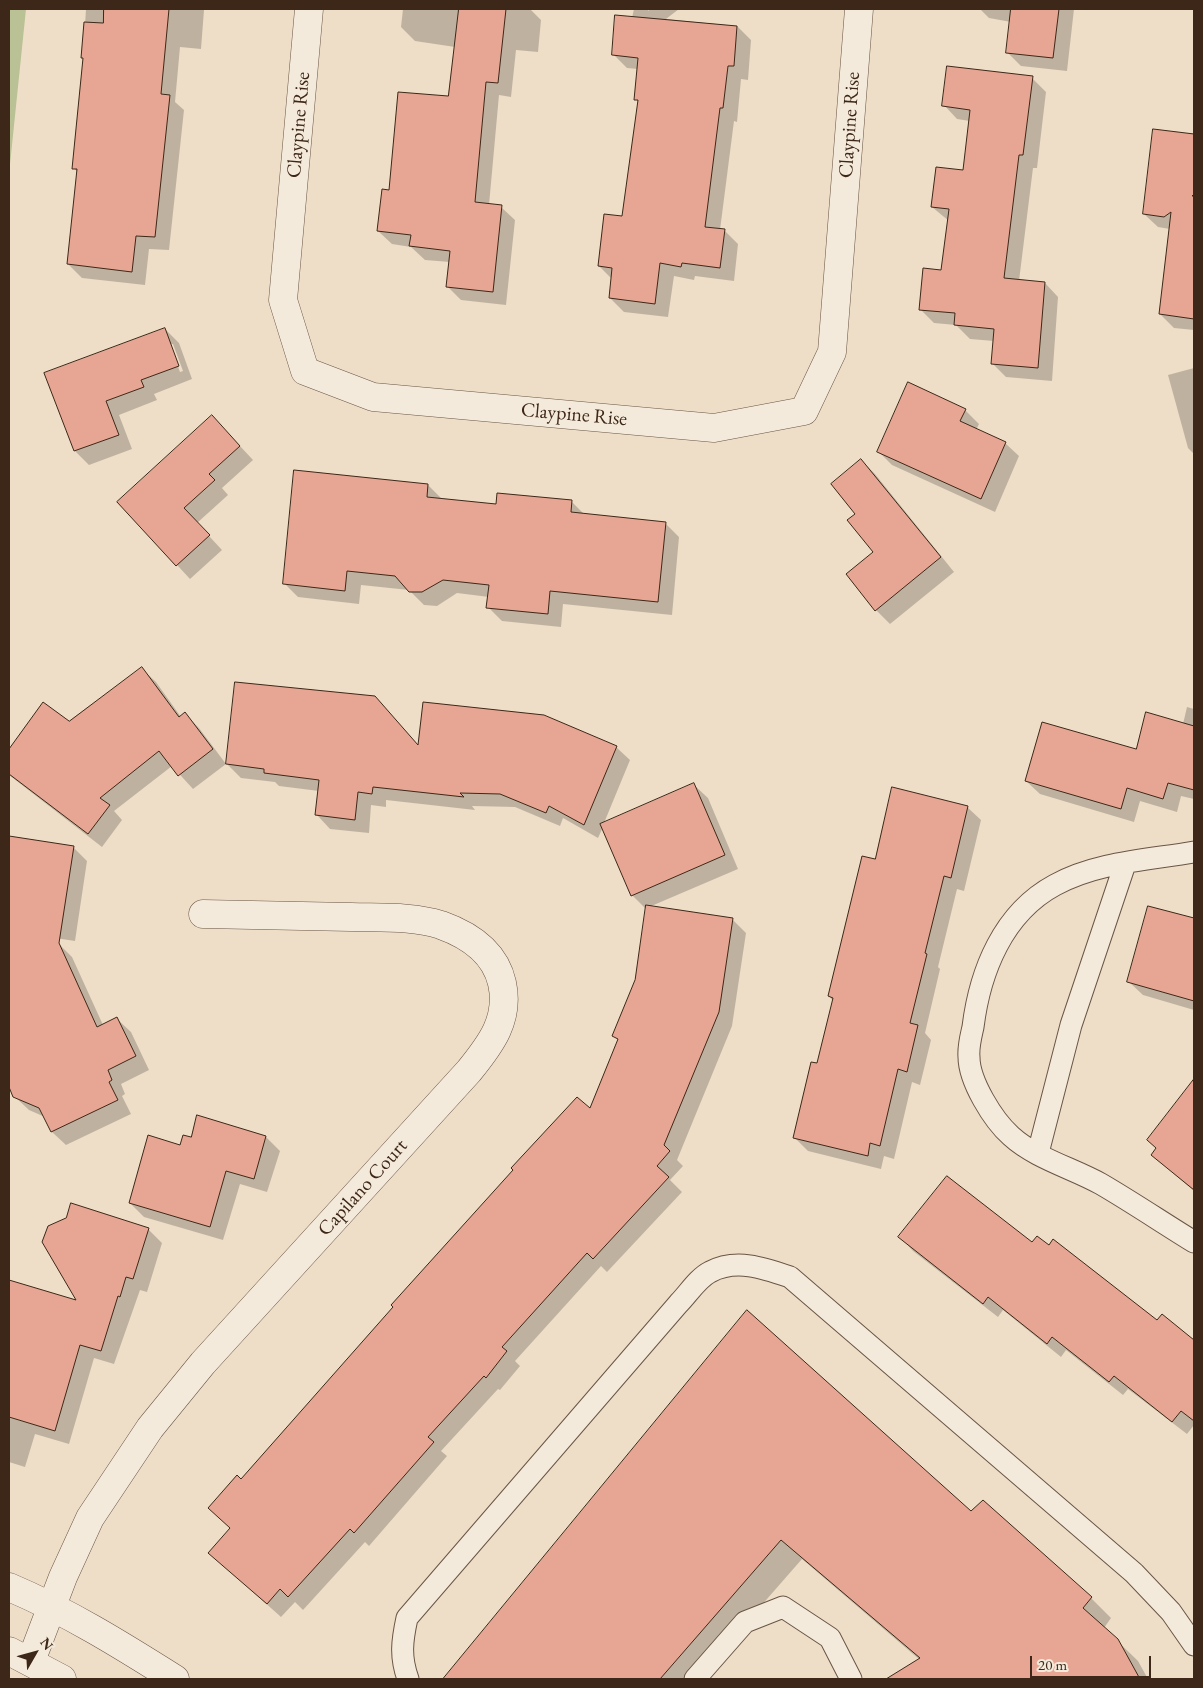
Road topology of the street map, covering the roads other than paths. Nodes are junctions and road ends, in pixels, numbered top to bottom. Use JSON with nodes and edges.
{"nodes":[{"id":1,"x":309,"y":9,"type":"edge"},
{"id":2,"x":859,"y":9,"type":"edge"},
{"id":3,"x":1194,"y":852,"type":"edge"},
{"id":4,"x":1125,"y":864,"type":"junction"},
{"id":5,"x":203,"y":914,"type":"dead end"},
{"id":6,"x":1038,"y":1153,"type":"junction"},
{"id":7,"x":1194,"y":1242,"type":"edge"},
{"id":8,"x":9,"y":1587,"type":"edge"},
{"id":9,"x":52,"y":1606,"type":"junction"},
{"id":10,"x":1194,"y":1645,"type":"edge"},
{"id":11,"x":22,"y":1664,"type":"edge"},
{"id":12,"x":62,"y":1679,"type":"edge"},
{"id":13,"x":175,"y":1679,"type":"edge"},
{"id":14,"x":408,"y":1679,"type":"edge"},
{"id":15,"x":695,"y":1679,"type":"edge"},
{"id":16,"x":851,"y":1679,"type":"edge"}],
"edges":[{"from":1,"to":2,"type":"street","name":"Claypine Rise"},
{"from":3,"to":4,"type":"lane"},
{"from":4,"to":6,"type":"lane"},
{"from":4,"to":6,"type":"lane"},
{"from":5,"to":9,"type":"street","name":"Capilano Court"},
{"from":6,"to":7,"type":"lane"},
{"from":8,"to":9,"type":"street"},
{"from":9,"to":11,"type":"street","name":"Capilano Court"},
{"from":9,"to":13,"type":"street"},
{"from":10,"to":14,"type":"lane"},
{"from":11,"to":12,"type":"street"},
{"from":15,"to":16,"type":"lane"}]}
